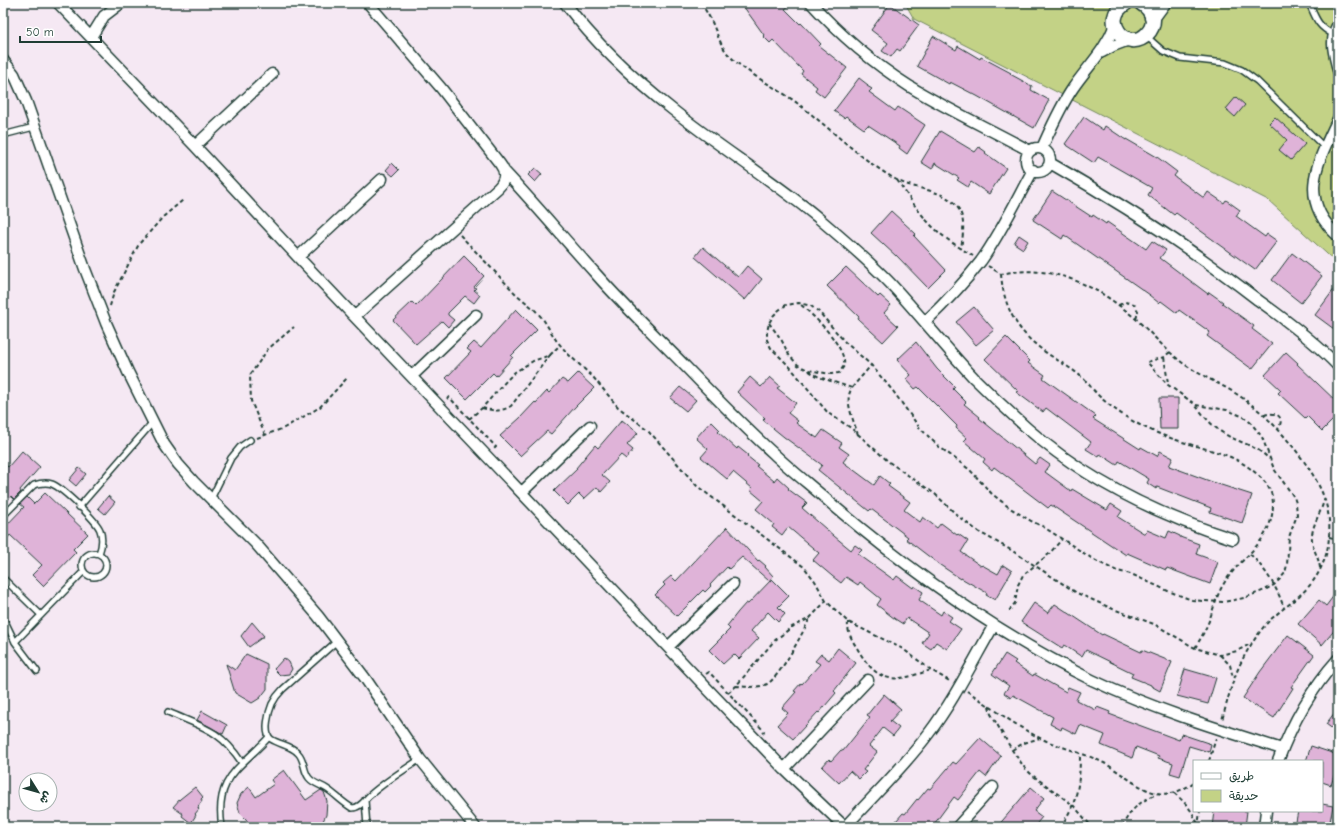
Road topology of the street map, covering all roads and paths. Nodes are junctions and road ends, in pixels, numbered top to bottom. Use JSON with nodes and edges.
{"nodes":[{"id":1,"x":58,"y":3,"type":"edge"},
{"id":2,"x":120,"y":3,"type":"edge"},
{"id":3,"x":368,"y":3,"type":"edge"},
{"id":4,"x":565,"y":3,"type":"edge"},
{"id":5,"x":701,"y":3,"type":"edge"},
{"id":6,"x":811,"y":3,"type":"edge"},
{"id":7,"x":1126,"y":3,"type":"edge"},
{"id":8,"x":1141,"y":3,"type":"edge"},
{"id":9,"x":1163,"y":3,"type":"edge"},
{"id":10,"x":1309,"y":3,"type":"edge"},
{"id":11,"x":1152,"y":18,"type":"junction"},
{"id":12,"x":1338,"y":24,"type":"edge"},
{"id":13,"x":1114,"y":25,"type":"junction"},
{"id":14,"x":1333,"y":34,"type":"junction"},
{"id":15,"x":1145,"y":36,"type":"junction"},
{"id":16,"x":91,"y":37,"type":"junction"},
{"id":17,"x":1129,"y":40,"type":"junction"},
{"id":18,"x":1099,"y":55,"type":"junction"},
{"id":19,"x":3,"y":60,"type":"edge"},
{"id":20,"x":1338,"y":70,"type":"edge"},
{"id":21,"x":272,"y":74,"type":"dead end"},
{"id":22,"x":1338,"y":119,"type":"edge"},
{"id":23,"x":34,"y":127,"type":"junction"},
{"id":24,"x":3,"y":134,"type":"edge"},
{"id":25,"x":195,"y":146,"type":"junction"},
{"id":26,"x":1042,"y":148,"type":"junction"},
{"id":27,"x":1325,"y":148,"type":"junction"},
{"id":28,"x":1030,"y":151,"type":"junction"},
{"id":29,"x":1050,"y":163,"type":"junction"},
{"id":30,"x":1033,"y":170,"type":"junction"},
{"id":31,"x":504,"y":171,"type":"junction"},
{"id":32,"x":382,"y":179,"type":"dead end"},
{"id":33,"x":897,"y":180,"type":"junction"},
{"id":34,"x":183,"y":200,"type":"dead end"},
{"id":35,"x":453,"y":228,"type":"junction"},
{"id":36,"x":1338,"y":236,"type":"edge"},
{"id":37,"x":961,"y":249,"type":"junction"},
{"id":38,"x":298,"y":257,"type":"junction"},
{"id":39,"x":980,"y":261,"type":"junction"},
{"id":40,"x":1001,"y":274,"type":"junction"},
{"id":41,"x":799,"y":303,"type":"junction"},
{"id":42,"x":1119,"y":305,"type":"junction"},
{"id":43,"x":476,"y":315,"type":"dead end"},
{"id":44,"x":355,"y":316,"type":"junction"},
{"id":45,"x":1136,"y":320,"type":"junction"},
{"id":46,"x":925,"y":322,"type":"junction"},
{"id":47,"x":106,"y":323,"type":"junction"},
{"id":48,"x":769,"y":323,"type":"junction"},
{"id":49,"x":294,"y":327,"type":"dead end"},
{"id":50,"x":560,"y":346,"type":"junction"},
{"id":51,"x":1170,"y":352,"type":"junction"},
{"id":52,"x":550,"y":355,"type":"junction"},
{"id":53,"x":1164,"y":357,"type":"junction"},
{"id":54,"x":871,"y":365,"type":"junction"},
{"id":55,"x":1338,"y":366,"type":"edge"},
{"id":56,"x":808,"y":370,"type":"junction"},
{"id":57,"x":412,"y":376,"type":"junction"},
{"id":58,"x":348,"y":377,"type":"dead end"},
{"id":59,"x":1168,"y":385,"type":"junction"},
{"id":60,"x":852,"y":388,"type":"junction"},
{"id":61,"x":1196,"y":405,"type":"junction"},
{"id":62,"x":482,"y":408,"type":"junction"},
{"id":63,"x":1264,"y":414,"type":"junction"},
{"id":64,"x":469,"y":419,"type":"dead end"},
{"id":65,"x":153,"y":422,"type":"junction"},
{"id":66,"x":590,"y":426,"type":"dead end"},
{"id":67,"x":1278,"y":429,"type":"junction"},
{"id":68,"x":265,"y":435,"type":"junction"},
{"id":69,"x":858,"y":435,"type":"junction"},
{"id":70,"x":250,"y":440,"type":"joint"},
{"id":71,"x":1270,"y":461,"type":"junction"},
{"id":72,"x":522,"y":492,"type":"junction"},
{"id":73,"x":211,"y":499,"type":"junction"},
{"id":74,"x":1325,"y":499,"type":"junction"},
{"id":75,"x":79,"y":507,"type":"junction"},
{"id":76,"x":3,"y":516,"type":"edge"},
{"id":77,"x":1330,"y":537,"type":"junction"},
{"id":78,"x":1062,"y":539,"type":"junction"},
{"id":79,"x":1233,"y":539,"type":"dead end"},
{"id":80,"x":1338,"y":539,"type":"edge"},
{"id":81,"x":99,"y":554,"type":"junction"},
{"id":82,"x":1250,"y":554,"type":"junction"},
{"id":83,"x":1034,"y":566,"type":"junction"},
{"id":84,"x":1320,"y":569,"type":"junction"},
{"id":85,"x":83,"y":572,"type":"junction"},
{"id":86,"x":3,"y":578,"type":"edge"},
{"id":87,"x":733,"y":584,"type":"dead end"},
{"id":88,"x":1274,"y":585,"type":"junction"},
{"id":89,"x":826,"y":601,"type":"junction"},
{"id":90,"x":1215,"y":602,"type":"junction"},
{"id":91,"x":1284,"y":608,"type":"junction"},
{"id":92,"x":1009,"y":611,"type":"dead end"},
{"id":93,"x":41,"y":615,"type":"junction"},
{"id":94,"x":3,"y":617,"type":"edge"},
{"id":95,"x":810,"y":618,"type":"junction"},
{"id":96,"x":848,"y":622,"type":"junction"},
{"id":97,"x":994,"y":625,"type":"junction"},
{"id":98,"x":338,"y":640,"type":"junction"},
{"id":99,"x":15,"y":642,"type":"junction"},
{"id":100,"x":1252,"y":643,"type":"junction"},
{"id":101,"x":668,"y":648,"type":"junction"},
{"id":102,"x":1195,"y":648,"type":"junction"},
{"id":103,"x":1220,"y":655,"type":"junction"},
{"id":104,"x":1338,"y":659,"type":"edge"},
{"id":105,"x":931,"y":670,"type":"junction"},
{"id":106,"x":37,"y":671,"type":"dead end"},
{"id":107,"x":1234,"y":679,"type":"junction"},
{"id":108,"x":868,"y":680,"type":"dead end"},
{"id":109,"x":736,"y":686,"type":"junction"},
{"id":110,"x":959,"y":686,"type":"junction"},
{"id":111,"x":728,"y":693,"type":"dead end"},
{"id":112,"x":988,"y":705,"type":"junction"},
{"id":113,"x":168,"y":712,"type":"dead end"},
{"id":114,"x":1219,"y":729,"type":"junction"},
{"id":115,"x":269,"y":737,"type":"junction"},
{"id":116,"x":1040,"y":738,"type":"junction"},
{"id":117,"x":1282,"y":749,"type":"junction"},
{"id":118,"x":1012,"y":750,"type":"junction"},
{"id":119,"x":1080,"y":754,"type":"junction"},
{"id":120,"x":420,"y":759,"type":"junction"},
{"id":121,"x":1209,"y":760,"type":"edge"},
{"id":122,"x":1278,"y":760,"type":"edge"},
{"id":123,"x":242,"y":763,"type":"junction"},
{"id":124,"x":784,"y":769,"type":"junction"},
{"id":125,"x":1193,"y":783,"type":"edge"},
{"id":126,"x":993,"y":787,"type":"dead end"},
{"id":127,"x":1173,"y":793,"type":"junction"},
{"id":128,"x":1158,"y":794,"type":"junction"},
{"id":129,"x":365,"y":800,"type":"junction"},
{"id":130,"x":1073,"y":805,"type":"junction"},
{"id":131,"x":1200,"y":812,"type":"edge"},
{"id":132,"x":1266,"y":812,"type":"edge"},
{"id":133,"x":1198,"y":826,"type":"edge"},
{"id":134,"x":222,"y":827,"type":"edge"},
{"id":135,"x":367,"y":827,"type":"edge"},
{"id":136,"x":475,"y":827,"type":"edge"},
{"id":137,"x":845,"y":827,"type":"edge"},
{"id":138,"x":957,"y":827,"type":"edge"},
{"id":139,"x":1061,"y":827,"type":"edge"},
{"id":140,"x":1092,"y":827,"type":"edge"},
{"id":141,"x":1122,"y":827,"type":"edge"},
{"id":142,"x":1264,"y":827,"type":"edge"}],
"edges":[{"from":1,"to":16,"type":"street"},
{"from":2,"to":16,"type":"street"},
{"from":3,"to":31,"type":"street"},
{"from":4,"to":46,"type":"street"},
{"from":5,"to":33,"type":"path"},
{"from":6,"to":28,"type":"street"},
{"from":7,"to":13,"type":"street"},
{"from":8,"to":11,"type":"street"},
{"from":9,"to":11,"type":"street"},
{"from":10,"to":14,"type":"lane"},
{"from":11,"to":15,"type":"street"},
{"from":12,"to":14,"type":"street"},
{"from":13,"to":17,"type":"street"},
{"from":13,"to":18,"type":"street"},
{"from":14,"to":20,"type":"street"},
{"from":15,"to":17,"type":"street"},
{"from":15,"to":27,"type":"lane"},
{"from":16,"to":25,"type":"street"},
{"from":17,"to":18,"type":"street"},
{"from":18,"to":26,"type":"street"},
{"from":19,"to":23,"type":"street"},
{"from":21,"to":25,"type":"street"},
{"from":22,"to":27,"type":"street"},
{"from":23,"to":24,"type":"lane"},
{"from":23,"to":47,"type":"street"},
{"from":25,"to":38,"type":"street"},
{"from":26,"to":28,"type":"street"},
{"from":26,"to":29,"type":"street"},
{"from":27,"to":36,"type":"street"},
{"from":28,"to":30,"type":"street"},
{"from":29,"to":30,"type":"street"},
{"from":29,"to":55,"type":"street"},
{"from":30,"to":39,"type":"street"},
{"from":31,"to":35,"type":"street"},
{"from":31,"to":97,"type":"street"},
{"from":32,"to":38,"type":"street"},
{"from":33,"to":37,"type":"path"},
{"from":33,"to":37,"type":"path"},
{"from":34,"to":47,"type":"path"},
{"from":35,"to":44,"type":"street"},
{"from":35,"to":50,"type":"path"},
{"from":37,"to":39,"type":"path"},
{"from":38,"to":44,"type":"street"},
{"from":39,"to":40,"type":"path"},
{"from":39,"to":46,"type":"street"},
{"from":40,"to":42,"type":"path"},
{"from":40,"to":82,"type":"path"},
{"from":41,"to":48,"type":"path"},
{"from":41,"to":54,"type":"path"},
{"from":41,"to":56,"type":"path"},
{"from":42,"to":45,"type":"path"},
{"from":42,"to":45,"type":"path"},
{"from":43,"to":57,"type":"street"},
{"from":44,"to":57,"type":"street"},
{"from":45,"to":51,"type":"path"},
{"from":46,"to":79,"type":"street"},
{"from":47,"to":65,"type":"street"},
{"from":48,"to":56,"type":"path"},
{"from":48,"to":69,"type":"path"},
{"from":49,"to":68,"type":"path"},
{"from":50,"to":52,"type":"path"},
{"from":50,"to":89,"type":"path"},
{"from":51,"to":53,"type":"path"},
{"from":51,"to":63,"type":"path"},
{"from":52,"to":62,"type":"path"},
{"from":52,"to":62,"type":"path"},
{"from":53,"to":59,"type":"path"},
{"from":53,"to":59,"type":"path"},
{"from":54,"to":60,"type":"path"},
{"from":54,"to":78,"type":"path"},
{"from":56,"to":60,"type":"path"},
{"from":57,"to":72,"type":"street"},
{"from":58,"to":68,"type":"path"},
{"from":59,"to":61,"type":"path"},
{"from":60,"to":69,"type":"path"},
{"from":61,"to":71,"type":"path"},
{"from":61,"to":71,"type":"path"},
{"from":62,"to":64,"type":"path"},
{"from":63,"to":67,"type":"path"},
{"from":63,"to":67,"type":"path"},
{"from":65,"to":73,"type":"street"},
{"from":65,"to":75,"type":"lane"},
{"from":66,"to":72,"type":"street"},
{"from":67,"to":74,"type":"path"},
{"from":68,"to":70,"type":"path"},
{"from":69,"to":83,"type":"path"},
{"from":70,"to":73,"type":"lane"},
{"from":71,"to":88,"type":"path"},
{"from":72,"to":101,"type":"street"},
{"from":73,"to":98,"type":"street"},
{"from":74,"to":77,"type":"path"},
{"from":74,"to":84,"type":"path"},
{"from":75,"to":76,"type":"lane"},
{"from":75,"to":81,"type":"lane"},
{"from":77,"to":80,"type":"path"},
{"from":77,"to":84,"type":"path"},
{"from":78,"to":83,"type":"path"},
{"from":78,"to":90,"type":"path"},
{"from":81,"to":85,"type":"lane"},
{"from":81,"to":85,"type":"lane"},
{"from":82,"to":88,"type":"path"},
{"from":82,"to":90,"type":"path"},
{"from":83,"to":92,"type":"path"},
{"from":83,"to":102,"type":"path"},
{"from":84,"to":91,"type":"path"},
{"from":85,"to":93,"type":"lane"},
{"from":86,"to":93,"type":"lane"},
{"from":87,"to":101,"type":"street"},
{"from":88,"to":90,"type":"path"},
{"from":88,"to":91,"type":"path"},
{"from":89,"to":95,"type":"path"},
{"from":89,"to":96,"type":"path"},
{"from":90,"to":102,"type":"path"},
{"from":91,"to":100,"type":"path"},
{"from":93,"to":99,"type":"lane"},
{"from":94,"to":99,"type":"lane"},
{"from":95,"to":109,"type":"path"},
{"from":95,"to":109,"type":"path"},
{"from":96,"to":105,"type":"path"},
{"from":96,"to":105,"type":"path"},
{"from":97,"to":110,"type":"street"},
{"from":97,"to":114,"type":"street"},
{"from":98,"to":115,"type":"lane"},
{"from":98,"to":120,"type":"street"},
{"from":99,"to":106,"type":"lane"},
{"from":100,"to":103,"type":"path"},
{"from":100,"to":107,"type":"path"},
{"from":101,"to":124,"type":"street"},
{"from":102,"to":103,"type":"path"},
{"from":103,"to":107,"type":"path"},
{"from":104,"to":117,"type":"street"},
{"from":105,"to":110,"type":"path"},
{"from":107,"to":114,"type":"path"},
{"from":108,"to":124,"type":"street"},
{"from":109,"to":111,"type":"path"},
{"from":110,"to":112,"type":"path"},
{"from":110,"to":137,"type":"street"},
{"from":112,"to":116,"type":"path"},
{"from":112,"to":118,"type":"path"},
{"from":113,"to":123,"type":"lane"},
{"from":114,"to":117,"type":"street"},
{"from":114,"to":121,"type":"path"},
{"from":115,"to":123,"type":"lane"},
{"from":115,"to":129,"type":"lane"},
{"from":116,"to":118,"type":"path"},
{"from":116,"to":119,"type":"path"},
{"from":117,"to":122,"type":"street"},
{"from":118,"to":130,"type":"path"},
{"from":119,"to":128,"type":"path"},
{"from":119,"to":130,"type":"path"},
{"from":120,"to":129,"type":"lane"},
{"from":120,"to":136,"type":"street"},
{"from":123,"to":134,"type":"lane"},
{"from":124,"to":137,"type":"street"},
{"from":125,"to":127,"type":"path"},
{"from":126,"to":138,"type":"street"},
{"from":127,"to":128,"type":"path"},
{"from":127,"to":133,"type":"path"},
{"from":128,"to":141,"type":"path"},
{"from":129,"to":135,"type":"lane"},
{"from":130,"to":139,"type":"path"},
{"from":130,"to":140,"type":"path"},
{"from":131,"to":133,"type":"path"},
{"from":132,"to":142,"type":"street"}]}
